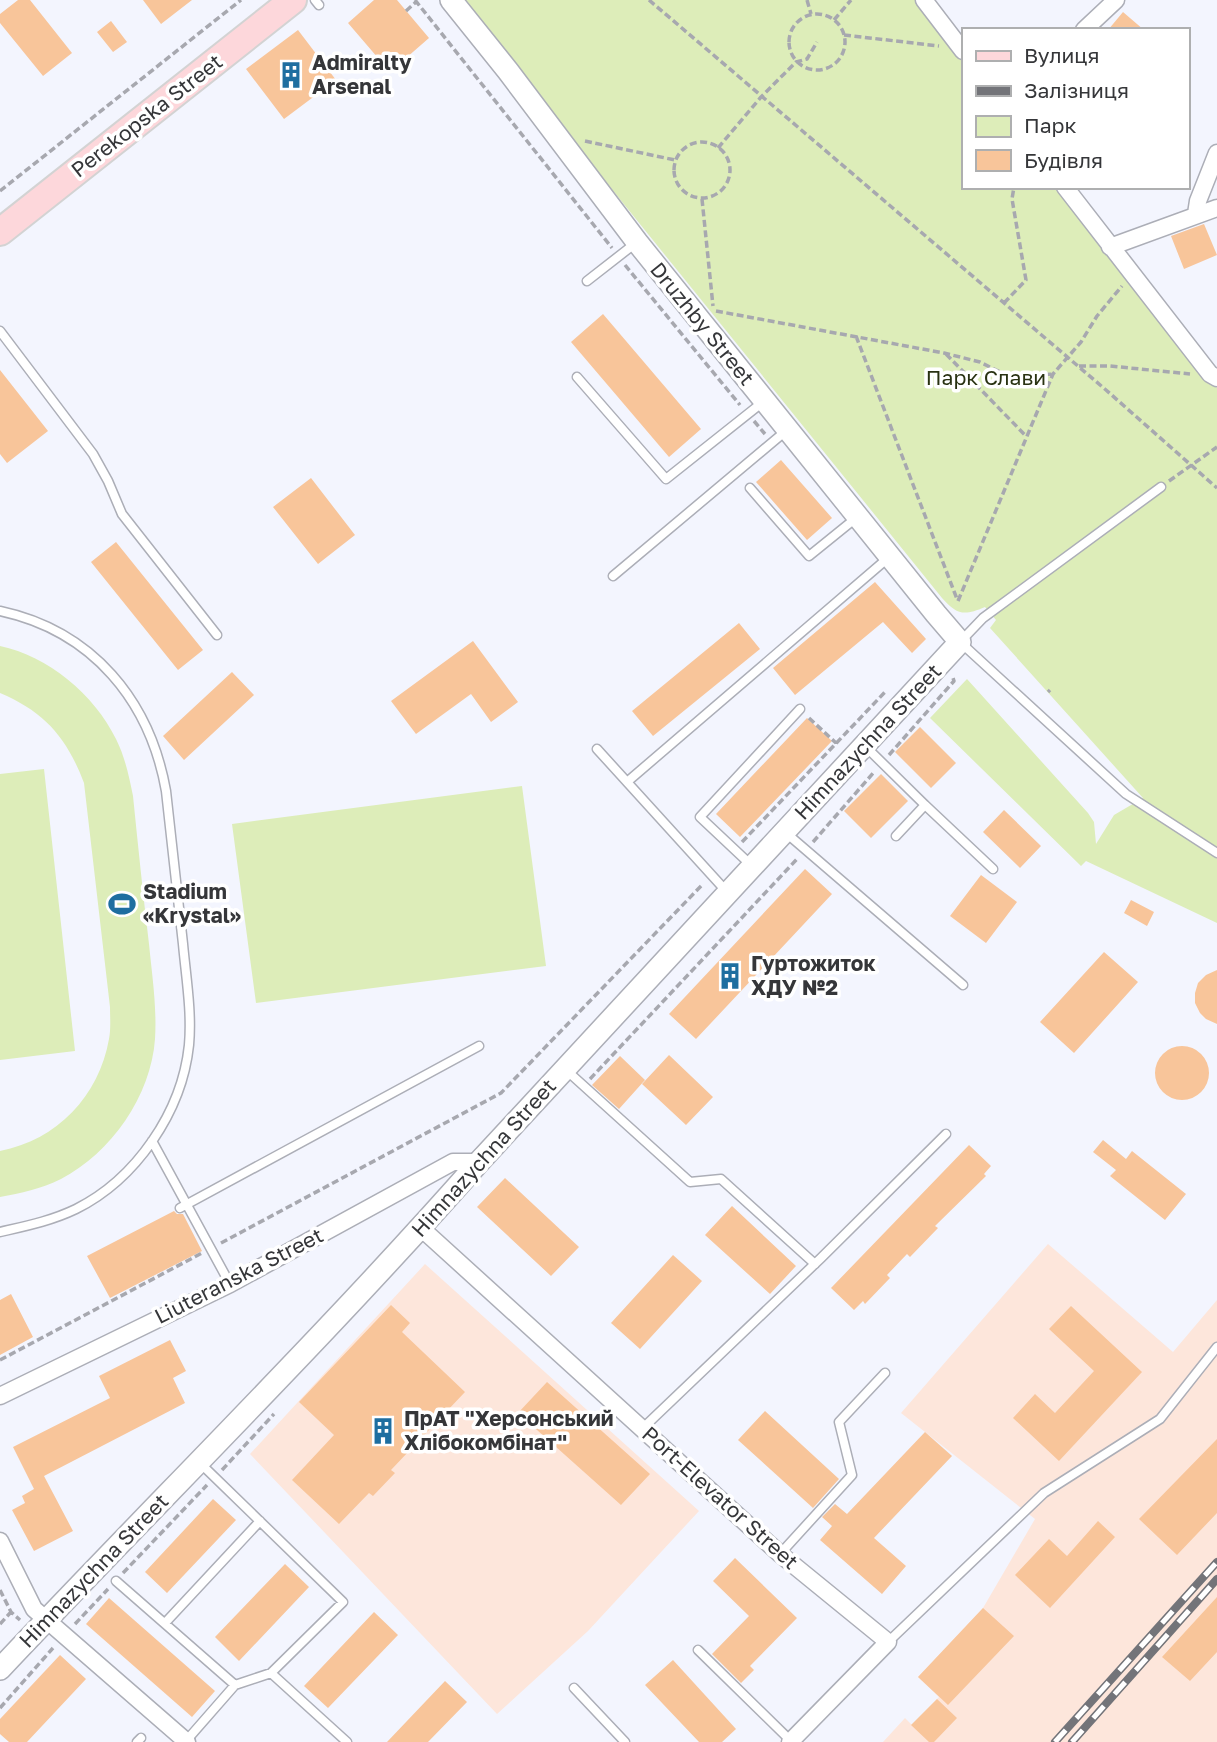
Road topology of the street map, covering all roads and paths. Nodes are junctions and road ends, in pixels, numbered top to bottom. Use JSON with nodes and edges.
{"nodes":[{"id":1,"x":241,"y":0,"type":"edge"},
{"id":2,"x":293,"y":0,"type":"edge"},
{"id":3,"x":451,"y":0,"type":"edge"},
{"id":4,"x":649,"y":0,"type":"edge"},
{"id":5,"x":807,"y":0,"type":"edge"},
{"id":6,"x":851,"y":0,"type":"edge"},
{"id":7,"x":924,"y":0,"type":"edge"},
{"id":8,"x":1116,"y":0,"type":"edge"},
{"id":9,"x":415,"y":1,"type":"edge"},
{"id":10,"x":406,"y":11,"type":"dead end"},
{"id":11,"x":811,"y":14,"type":"junction"},
{"id":12,"x":834,"y":20,"type":"junction"},
{"id":13,"x":1086,"y":28,"type":"edge"},
{"id":14,"x":844,"y":35,"type":"junction"},
{"id":15,"x":817,"y":42,"type":"dead end"},
{"id":16,"x":962,"y":50,"type":"edge"},
{"id":17,"x":796,"y":62,"type":"junction"},
{"id":18,"x":761,"y":97,"type":"junction"},
{"id":19,"x":575,"y":139,"type":"dead end"},
{"id":20,"x":718,"y":148,"type":"junction"},
{"id":21,"x":1217,"y":153,"type":"edge"},
{"id":22,"x":675,"y":160,"type":"junction"},
{"id":23,"x":1014,"y":189,"type":"edge"},
{"id":24,"x":1066,"y":189,"type":"edge"},
{"id":25,"x":0,"y":191,"type":"edge"},
{"id":26,"x":702,"y":199,"type":"junction"},
{"id":27,"x":1217,"y":208,"type":"edge"},
{"id":28,"x":1196,"y":214,"type":"junction"},
{"id":29,"x":0,"y":232,"type":"edge"},
{"id":30,"x":637,"y":242,"type":"junction"},
{"id":31,"x":1110,"y":247,"type":"junction"},
{"id":32,"x":618,"y":256,"type":"junction"},
{"id":33,"x":1132,"y":275,"type":"junction"},
{"id":34,"x":587,"y":281,"type":"dead end"},
{"id":35,"x":1004,"y":303,"type":"junction"},
{"id":36,"x":0,"y":331,"type":"edge"},
{"id":37,"x":856,"y":336,"type":"junction"},
{"id":38,"x":944,"y":353,"type":"junction"},
{"id":39,"x":1068,"y":357,"type":"junction"},
{"id":40,"x":1079,"y":366,"type":"junction"},
{"id":41,"x":1053,"y":374,"type":"junction"},
{"id":42,"x":1213,"y":376,"type":"edge"},
{"id":43,"x":577,"y":377,"type":"dead end"},
{"id":44,"x":755,"y":407,"type":"junction"},
{"id":45,"x":779,"y":436,"type":"junction"},
{"id":46,"x":1027,"y":436,"type":"junction"},
{"id":47,"x":1217,"y":447,"type":"edge"},
{"id":48,"x":1190,"y":465,"type":"junction"},
{"id":49,"x":1161,"y":486,"type":"joint"},
{"id":50,"x":750,"y":488,"type":"dead end"},
{"id":51,"x":1217,"y":488,"type":"edge"},
{"id":52,"x":858,"y":517,"type":"junction"},
{"id":53,"x":890,"y":556,"type":"junction"},
{"id":54,"x":613,"y":576,"type":"dead end"},
{"id":55,"x":0,"y":611,"type":"edge"},
{"id":56,"x":217,"y":635,"type":"dead end"},
{"id":57,"x":960,"y":642,"type":"junction"},
{"id":58,"x":951,"y":673,"type":"dead end"},
{"id":59,"x":800,"y":709,"type":"joint"},
{"id":60,"x":836,"y":743,"type":"dead end"},
{"id":61,"x":865,"y":746,"type":"junction"},
{"id":62,"x":597,"y":749,"type":"dead end"},
{"id":63,"x":882,"y":762,"type":"junction"},
{"id":64,"x":627,"y":782,"type":"junction"},
{"id":65,"x":925,"y":805,"type":"junction"},
{"id":66,"x":785,"y":832,"type":"junction"},
{"id":67,"x":897,"y":836,"type":"dead end"},
{"id":68,"x":806,"y":850,"type":"junction"},
{"id":69,"x":1217,"y":853,"type":"edge"},
{"id":70,"x":754,"y":867,"type":"junction"},
{"id":71,"x":993,"y":869,"type":"dead end"},
{"id":72,"x":729,"y":894,"type":"junction"},
{"id":73,"x":963,"y":985,"type":"dead end"},
{"id":74,"x":479,"y":1046,"type":"dead end"},
{"id":75,"x":572,"y":1075,"type":"junction"},
{"id":76,"x":501,"y":1093,"type":"dead end"},
{"id":77,"x":946,"y":1134,"type":"dead end"},
{"id":78,"x":152,"y":1140,"type":"junction"},
{"id":79,"x":479,"y":1162,"type":"junction"},
{"id":80,"x":183,"y":1206,"type":"junction"},
{"id":81,"x":421,"y":1227,"type":"junction"},
{"id":82,"x":0,"y":1232,"type":"edge"},
{"id":83,"x":211,"y":1248,"type":"junction"},
{"id":84,"x":815,"y":1264,"type":"junction"},
{"id":85,"x":230,"y":1284,"type":"junction"},
{"id":86,"x":1217,"y":1347,"type":"edge"},
{"id":87,"x":0,"y":1360,"type":"edge"},
{"id":88,"x":885,"y":1373,"type":"dead end"},
{"id":89,"x":0,"y":1395,"type":"edge"},
{"id":90,"x":280,"y":1407,"type":"dead end"},
{"id":91,"x":643,"y":1428,"type":"junction"},
{"id":92,"x":199,"y":1463,"type":"junction"},
{"id":93,"x":215,"y":1478,"type":"junction"},
{"id":94,"x":260,"y":1521,"type":"junction"},
{"id":95,"x":0,"y":1541,"type":"edge"},
{"id":96,"x":780,"y":1554,"type":"junction"},
{"id":97,"x":116,"y":1581,"type":"junction"},
{"id":98,"x":11,"y":1612,"type":"dead end"},
{"id":99,"x":46,"y":1620,"type":"junction"},
{"id":100,"x":165,"y":1623,"type":"junction"},
{"id":101,"x":0,"y":1624,"type":"edge"},
{"id":102,"x":64,"y":1635,"type":"junction"},
{"id":103,"x":888,"y":1642,"type":"junction"},
{"id":104,"x":698,"y":1650,"type":"dead end"},
{"id":105,"x":0,"y":1669,"type":"edge"},
{"id":106,"x":271,"y":1673,"type":"junction"},
{"id":107,"x":235,"y":1685,"type":"junction"},
{"id":108,"x":575,"y":1688,"type":"dead end"},
{"id":109,"x":0,"y":1708,"type":"edge"},
{"id":110,"x":186,"y":1741,"type":"edge"},
{"id":111,"x":347,"y":1742,"type":"edge"},
{"id":112,"x":625,"y":1742,"type":"edge"},
{"id":113,"x":791,"y":1742,"type":"edge"}],
"edges":[{"from":1,"to":25,"type":"path"},
{"from":2,"to":29,"type":"main road","name":"Perekopska Street"},
{"from":3,"to":30,"type":"street","name":"Druzhby Street"},
{"from":4,"to":18,"type":"path"},
{"from":5,"to":11,"type":"path"},
{"from":6,"to":12,"type":"path"},
{"from":7,"to":16,"type":"street"},
{"from":8,"to":13,"type":"street"},
{"from":9,"to":10,"type":"path"},
{"from":9,"to":32,"type":"path"},
{"from":11,"to":12,"type":"path"},
{"from":11,"to":17,"type":"path"},
{"from":12,"to":14,"type":"path"},
{"from":14,"to":16,"type":"path"},
{"from":14,"to":17,"type":"path"},
{"from":15,"to":17,"type":"path"},
{"from":17,"to":18,"type":"path"},
{"from":18,"to":20,"type":"path"},
{"from":18,"to":35,"type":"path"},
{"from":19,"to":22,"type":"path"},
{"from":20,"to":22,"type":"path"},
{"from":20,"to":26,"type":"path"},
{"from":21,"to":28,"type":"street"},
{"from":22,"to":26,"type":"path"},
{"from":23,"to":35,"type":"path"},
{"from":24,"to":31,"type":"street"},
{"from":26,"to":37,"type":"path"},
{"from":27,"to":28,"type":"street"},
{"from":28,"to":31,"type":"street"},
{"from":30,"to":32,"type":"lane"},
{"from":30,"to":44,"type":"street","name":"Druzhby Street"},
{"from":31,"to":33,"type":"street"},
{"from":32,"to":34,"type":"lane"},
{"from":32,"to":44,"type":"path"},
{"from":33,"to":39,"type":"path"},
{"from":33,"to":42,"type":"street"},
{"from":35,"to":39,"type":"path"},
{"from":36,"to":56,"type":"lane"},
{"from":37,"to":38,"type":"path"},
{"from":37,"to":46,"type":"path"},
{"from":38,"to":41,"type":"path"},
{"from":38,"to":46,"type":"path"},
{"from":39,"to":40,"type":"path"},
{"from":39,"to":41,"type":"path"},
{"from":40,"to":42,"type":"path"},
{"from":40,"to":48,"type":"path"},
{"from":41,"to":46,"type":"path"},
{"from":43,"to":44,"type":"lane"},
{"from":44,"to":45,"type":"street","name":"Druzhby Street"},
{"from":44,"to":45,"type":"path"},
{"from":45,"to":52,"type":"street","name":"Druzhby Street"},
{"from":45,"to":54,"type":"lane"},
{"from":47,"to":48,"type":"path"},
{"from":48,"to":49,"type":"path"},
{"from":48,"to":51,"type":"path"},
{"from":49,"to":57,"type":"lane"},
{"from":50,"to":52,"type":"lane"},
{"from":52,"to":53,"type":"street","name":"Druzhby Street"},
{"from":53,"to":57,"type":"street","name":"Druzhby Street"},
{"from":53,"to":64,"type":"lane"},
{"from":55,"to":78,"type":"lane"},
{"from":57,"to":61,"type":"street","name":"Himnazychna Street"},
{"from":57,"to":69,"type":"lane"},
{"from":58,"to":63,"type":"path"},
{"from":59,"to":60,"type":"path"},
{"from":59,"to":70,"type":"lane"},
{"from":61,"to":63,"type":"lane"},
{"from":61,"to":66,"type":"street","name":"Himnazychna Street"},
{"from":62,"to":64,"type":"lane"},
{"from":63,"to":65,"type":"lane"},
{"from":63,"to":68,"type":"path"},
{"from":64,"to":72,"type":"lane"},
{"from":65,"to":67,"type":"lane"},
{"from":65,"to":71,"type":"lane"},
{"from":66,"to":68,"type":"lane"},
{"from":66,"to":70,"type":"street","name":"Himnazychna Street"},
{"from":68,"to":73,"type":"lane"},
{"from":68,"to":75,"type":"path"},
{"from":70,"to":72,"type":"street","name":"Himnazychna Street"},
{"from":72,"to":75,"type":"street","name":"Himnazychna Street"},
{"from":74,"to":80,"type":"lane"},
{"from":75,"to":79,"type":"street","name":"Himnazychna Street"},
{"from":75,"to":84,"type":"lane"},
{"from":76,"to":83,"type":"path"},
{"from":77,"to":84,"type":"lane"},
{"from":78,"to":80,"type":"lane"},
{"from":78,"to":82,"type":"lane"},
{"from":79,"to":81,"type":"street","name":"Himnazychna Street"},
{"from":79,"to":85,"type":"street","name":"Liuteranska Street"},
{"from":80,"to":83,"type":"lane"},
{"from":81,"to":91,"type":"street","name":"Port-Elevator Street"},
{"from":81,"to":92,"type":"street","name":"Himnazychna Street"},
{"from":83,"to":85,"type":"lane"},
{"from":83,"to":87,"type":"path"},
{"from":84,"to":91,"type":"lane"},
{"from":85,"to":89,"type":"street","name":"Liuteranska Street"},
{"from":86,"to":103,"type":"lane"},
{"from":88,"to":96,"type":"lane"},
{"from":90,"to":93,"type":"path"},
{"from":91,"to":96,"type":"street","name":"Port-Elevator Street"},
{"from":92,"to":93,"type":"lane"},
{"from":92,"to":99,"type":"street","name":"Himnazychna Street"},
{"from":93,"to":94,"type":"lane"},
{"from":93,"to":97,"type":"path"},
{"from":94,"to":100,"type":"lane"},
{"from":94,"to":106,"type":"lane"},
{"from":95,"to":99,"type":"street"},
{"from":96,"to":103,"type":"street","name":"Port-Elevator Street"},
{"from":97,"to":100,"type":"lane"},
{"from":97,"to":102,"type":"path"},
{"from":98,"to":101,"type":"path"},
{"from":99,"to":102,"type":"street"},
{"from":99,"to":105,"type":"street","name":"Himnazychna Street"},
{"from":100,"to":107,"type":"lane"},
{"from":102,"to":109,"type":"path"},
{"from":102,"to":110,"type":"street"},
{"from":103,"to":113,"type":"street"},
{"from":104,"to":113,"type":"lane"},
{"from":106,"to":107,"type":"lane"},
{"from":106,"to":111,"type":"lane"},
{"from":107,"to":110,"type":"lane"},
{"from":108,"to":112,"type":"lane"}]}
